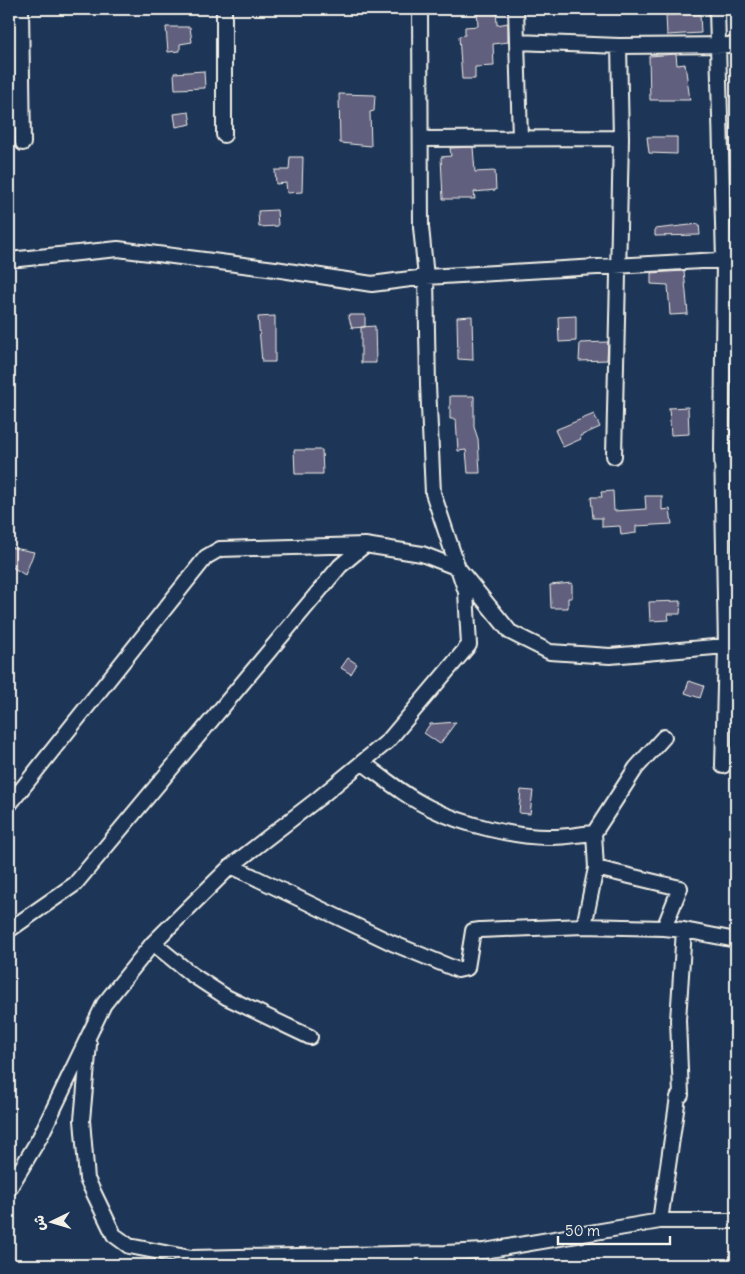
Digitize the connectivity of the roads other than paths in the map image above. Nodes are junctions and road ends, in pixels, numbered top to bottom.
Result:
1 (21, 9) edge
2 (224, 9) edge
3 (420, 9) edge
4 (516, 9) edge
5 (717, 9) edge
6 (14, 41) edge
7 (517, 42) junction
8 (718, 45) junction
9 (736, 45) edge
10 (619, 46) junction
11 (224, 135) dead end
12 (520, 137) junction
13 (621, 138) junction
14 (421, 139) junction
15 (22, 143) dead end
16 (730, 259) edge
17 (9, 260) edge
18 (618, 266) junction
19 (426, 277) junction
20 (614, 456) dead end
21 (366, 545) junction
22 (458, 568) junction
23 (731, 645) edge
24 (664, 737) dead end
25 (363, 763) junction
26 (723, 766) dead end
27 (9, 805) edge
28 (594, 833) junction
29 (231, 866) junction
30 (596, 868) junction
31 (584, 926) junction
32 (664, 928) junction
33 (9, 930) edge
34 (684, 930) junction
35 (736, 940) edge
36 (153, 942) junction
37 (104, 1004) junction
38 (310, 1037) dead end
39 (9, 1189) edge
40 (660, 1221) junction
41 (736, 1221) edge
42 (445, 1253) junction
43 (434, 1265) edge

1 - 6 street
2 - 11 street
3 - 14 street
4 - 7 street
5 - 8 street
6 - 15 street
7 - 10 street
7 - 12 street
8 - 9 street
8 - 10 street
8 - 16 street
10 - 13 street
12 - 13 street
12 - 14 street
13 - 18 street
14 - 19 street
16 - 18 street
16 - 23 street
17 - 19 street
18 - 19 street
18 - 20 street
19 - 22 street
21 - 22 street
21 - 27 street
21 - 33 street
22 - 23 street
22 - 25 street
23 - 26 street
24 - 28 street
25 - 28 street
25 - 29 street
28 - 30 street
29 - 31 street
29 - 36 street
30 - 31 street
30 - 32 street
31 - 32 street
32 - 34 street
34 - 35 street
34 - 40 street
36 - 37 street
36 - 38 street
37 - 39 street
37 - 42 street
40 - 41 street
40 - 42 street
42 - 43 street

